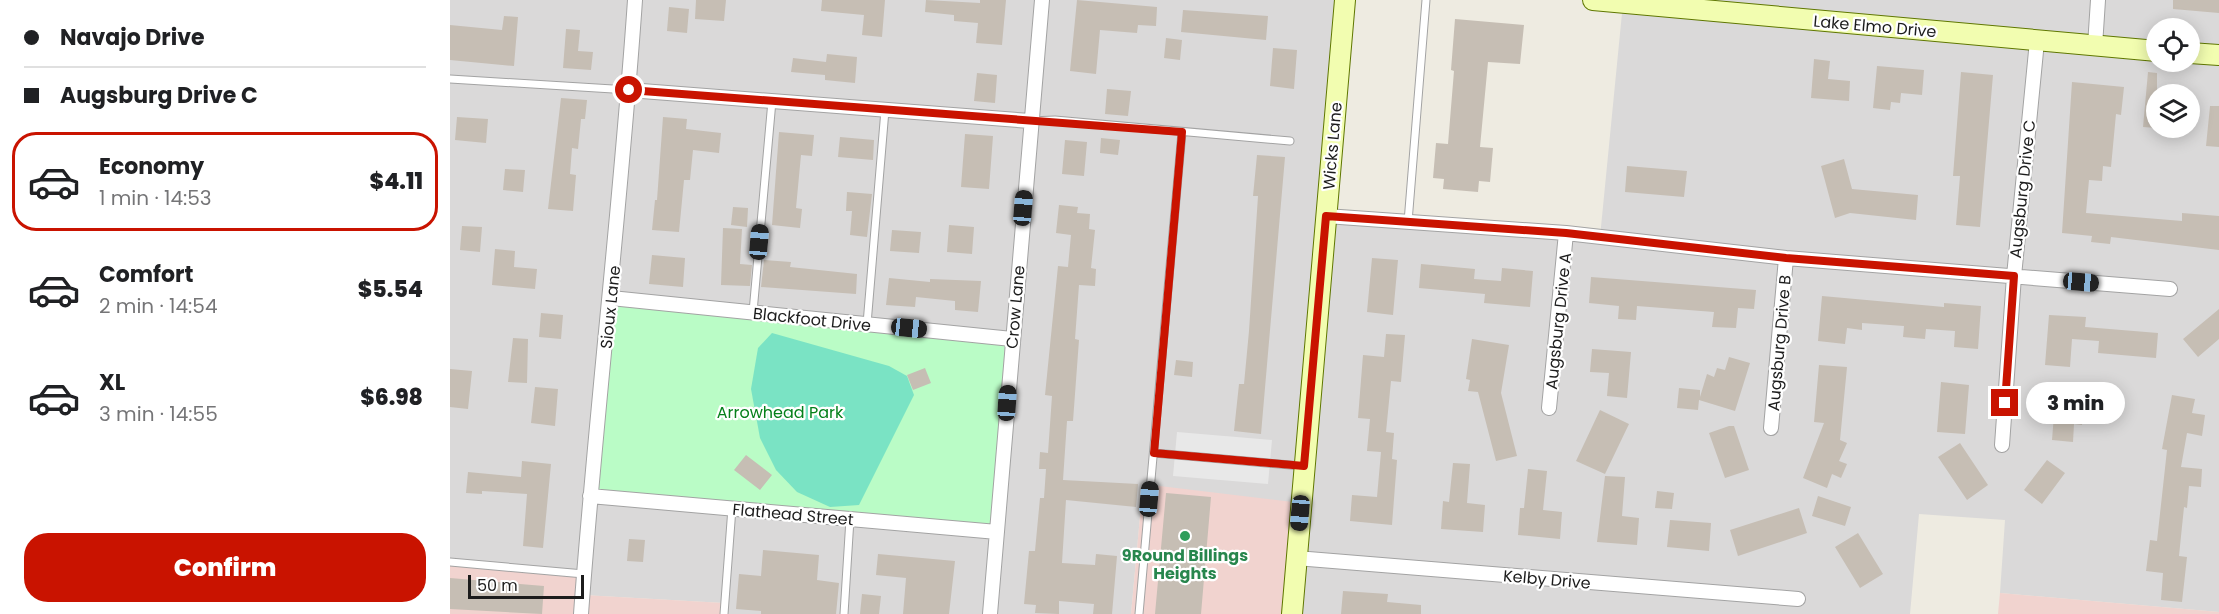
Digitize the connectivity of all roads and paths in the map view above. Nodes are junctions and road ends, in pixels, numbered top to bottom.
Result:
1 (634, 0) edge
2 (1042, 0) edge
3 (1346, 0) edge
4 (1426, 0) edge
5 (1593, 0) edge
6 (2098, 0) edge
7 (1723, 6) edge
8 (2037, 41) junction
9 (2095, 46) junction
10 (2146, 50) edge
11 (2200, 54) edge
12 (2219, 55) edge
13 (450, 79) edge
14 (629, 90) junction
15 (772, 101) junction
16 (885, 110) junction
17 (1030, 121) junction
18 (1182, 132) junction
19 (1290, 141) dead end
20 (1326, 216) junction
21 (1408, 222) junction
22 (1566, 233) junction
23 (1786, 258) junction
24 (2014, 276) junction
25 (2170, 289) dead end
26 (611, 298) junction
27 (753, 312) junction
28 (867, 324) junction
29 (1012, 339) junction
30 (1549, 408) dead end
31 (1771, 428) dead end
32 (2002, 445) dead end
33 (1154, 453) junction
34 (1304, 466) junction
35 (590, 496) junction
36 (732, 508) junction
37 (850, 519) junction
38 (997, 532) junction
39 (1296, 558) junction
40 (450, 562) edge
41 (584, 574) junction
42 (1798, 599) dead end
43 (581, 614) edge
44 (724, 614) edge
45 (844, 614) edge
46 (990, 614) edge
47 (1139, 614) edge
48 (1292, 614) edge

1 - 14 street, Sioux Lane
2 - 17 street, Crow Lane
3 - 20 main road, Wicks Lane
4 - 21 lane
5 - 7 main road, Lake Elmo Drive
6 - 9 street
7 - 8 main road, Lake Elmo Drive
8 - 9 main road, Lake Elmo Drive
8 - 24 street, Augsburg Drive C
9 - 10 main road, Lake Elmo Drive
11 - 12 main road
13 - 14 lane
14 - 15 street
14 - 26 street, Sioux Lane
15 - 16 street
15 - 27 lane
16 - 17 street
16 - 28 lane
17 - 18 lane
17 - 29 street, Crow Lane
18 - 19 lane
18 - 33 lane
20 - 21 street
20 - 34 main road, Wicks Lane
21 - 22 street
22 - 23 street
22 - 30 street, Augsburg Drive A
23 - 24 street
23 - 31 street, Augsburg Drive B
24 - 25 street
24 - 32 street, Augsburg Drive C
26 - 27 street, Blackfoot Drive
26 - 35 street, Sioux Lane
27 - 28 street, Blackfoot Drive
28 - 29 street, Blackfoot Drive
29 - 38 street, Crow Lane
33 - 34 lane
33 - 47 lane
34 - 39 main road, Wicks Lane
35 - 36 street, Flathead Street
35 - 41 street, Sioux Lane
36 - 37 street, Flathead Street
36 - 44 lane
37 - 38 street, Flathead Street
37 - 45 lane
38 - 46 street, Crow Lane
39 - 42 street, Kelby Drive
39 - 48 main road, Wicks Lane
40 - 41 lane
41 - 43 street, Sioux Lane

